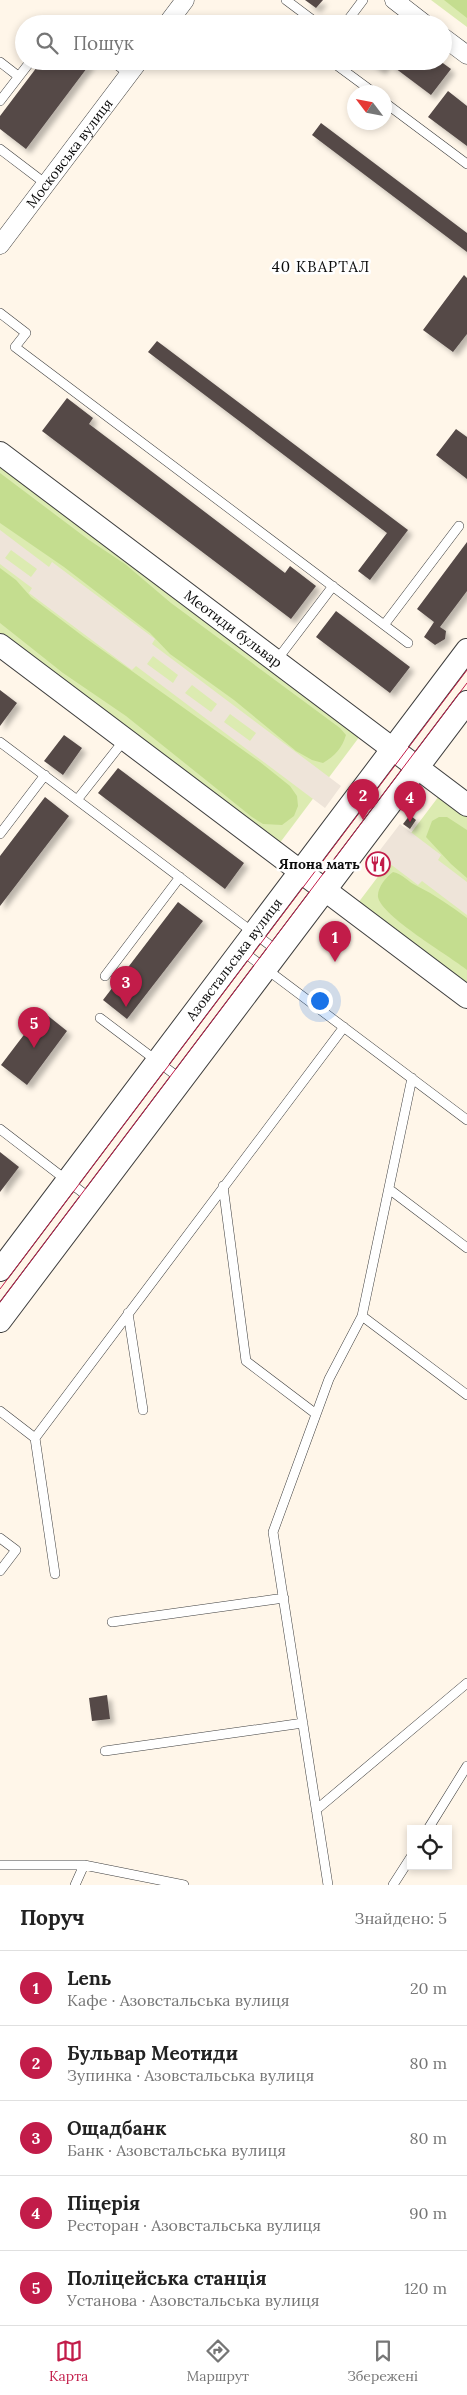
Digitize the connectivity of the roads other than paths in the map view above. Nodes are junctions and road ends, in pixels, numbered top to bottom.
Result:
1 (185, 0) edge
2 (286, 0) edge
3 (363, 0) edge
4 (394, 0) edge
5 (174, 15) edge
6 (306, 15) edge
7 (352, 15) edge
8 (413, 15) edge
9 (452, 44) edge
10 (467, 55) edge
11 (0, 62) edge
12 (23, 70) edge
13 (132, 70) edge
14 (343, 70) edge
15 (18, 76) junction
16 (363, 85) edge
17 (0, 101) edge
18 (392, 108) edge
19 (0, 149) edge
20 (467, 164) edge
21 (46, 184) junction
22 (1, 243) edge
23 (0, 313) edge
24 (0, 453) edge
25 (459, 526) dead end
26 (332, 586) junction
27 (384, 625) junction
28 (408, 643) dead end
29 (0, 645) edge
30 (467, 650) edge
31 (276, 661) junction
32 (467, 702) edge
33 (125, 739) junction
34 (0, 742) edge
35 (392, 749) junction
36 (418, 768) junction
37 (45, 775) junction
38 (77, 800) junction
39 (467, 805) edge
40 (0, 834) edge
41 (300, 871) junction
42 (180, 877) junction
43 (325, 890) junction
44 (248, 941) junction
45 (272, 960) junction
46 (105, 976) dead end
47 (467, 997) edge
48 (100, 1018) dead end
49 (344, 1027) junction
50 (157, 1061) junction
51 (412, 1078) junction
52 (182, 1080) junction
53 (467, 1120) edge
54 (0, 1129) edge
55 (67, 1180) junction
56 (223, 1186) junction
57 (388, 1189) junction
58 (92, 1199) junction
59 (467, 1248) edge
60 (0, 1270) edge
61 (128, 1313) junction
62 (362, 1316) junction
63 (0, 1321) edge
64 (467, 1395) edge
65 (143, 1410) dead end
66 (0, 1412) edge
67 (316, 1414) junction
68 (35, 1438) junction
69 (0, 1538) edge
70 (0, 1571) edge
71 (55, 1574) dead end
72 (284, 1598) junction
73 (112, 1622) dead end
74 (467, 1683) edge
75 (303, 1723) junction
76 (105, 1751) dead end
77 (467, 1766) edge
78 (316, 1810) junction
79 (430, 1825) edge
80 (407, 1863) edge
81 (0, 1864) edge
82 (84, 1865) junction
83 (75, 1885) edge
84 (184, 1885) edge
85 (328, 1885) edge
86 (393, 1885) edge

1 - 5 street
2 - 6 lane
3 - 7 lane
4 - 8 street
9 - 10 street
11 - 15 lane
12 - 15 lane
13 - 21 street, Московська вулиця
14 - 16 lane
15 - 17 lane
18 - 20 lane
19 - 21 lane
21 - 22 street, Московська вулиця
23 - 26 lane
24 - 31 street, Меотиди бульвар
25 - 27 lane
26 - 27 lane
26 - 31 lane
27 - 28 lane
29 - 33 street
30 - 35 street, Азовстальська вулиця
31 - 35 street, Меотиди бульвар
32 - 36 street
33 - 38 lane
33 - 41 street
34 - 37 lane
35 - 36 street, Меотиди бульвар
35 - 41 street, Азовстальська вулиця
36 - 39 street, Меотиди бульвар
36 - 43 street
37 - 38 lane
37 - 40 lane
38 - 42 lane
41 - 43 street
41 - 44 street, Азовстальська вулиця
42 - 44 lane
42 - 46 lane
43 - 45 street
43 - 47 street
44 - 45 lane
44 - 45 lane
44 - 50 street, Азовстальська вулиця
45 - 49 lane
45 - 52 street
48 - 50 lane
49 - 51 lane
49 - 56 lane
50 - 52 lane
50 - 55 street, Азовстальська вулиця
51 - 53 lane
51 - 57 lane
52 - 58 street
54 - 55 lane
55 - 58 lane
55 - 60 street, Азовстальська вулиця
56 - 61 lane
56 - 67 lane
57 - 59 lane
57 - 62 lane
58 - 63 street
61 - 65 lane
61 - 68 lane
62 - 64 lane
62 - 67 lane
66 - 68 lane
67 - 72 lane
68 - 71 lane
69 - 70 lane
72 - 73 lane
72 - 75 lane
74 - 78 lane
75 - 76 lane
75 - 78 lane
77 - 79 lane
78 - 85 lane
80 - 86 lane
81 - 82 lane
82 - 83 lane
82 - 84 lane

